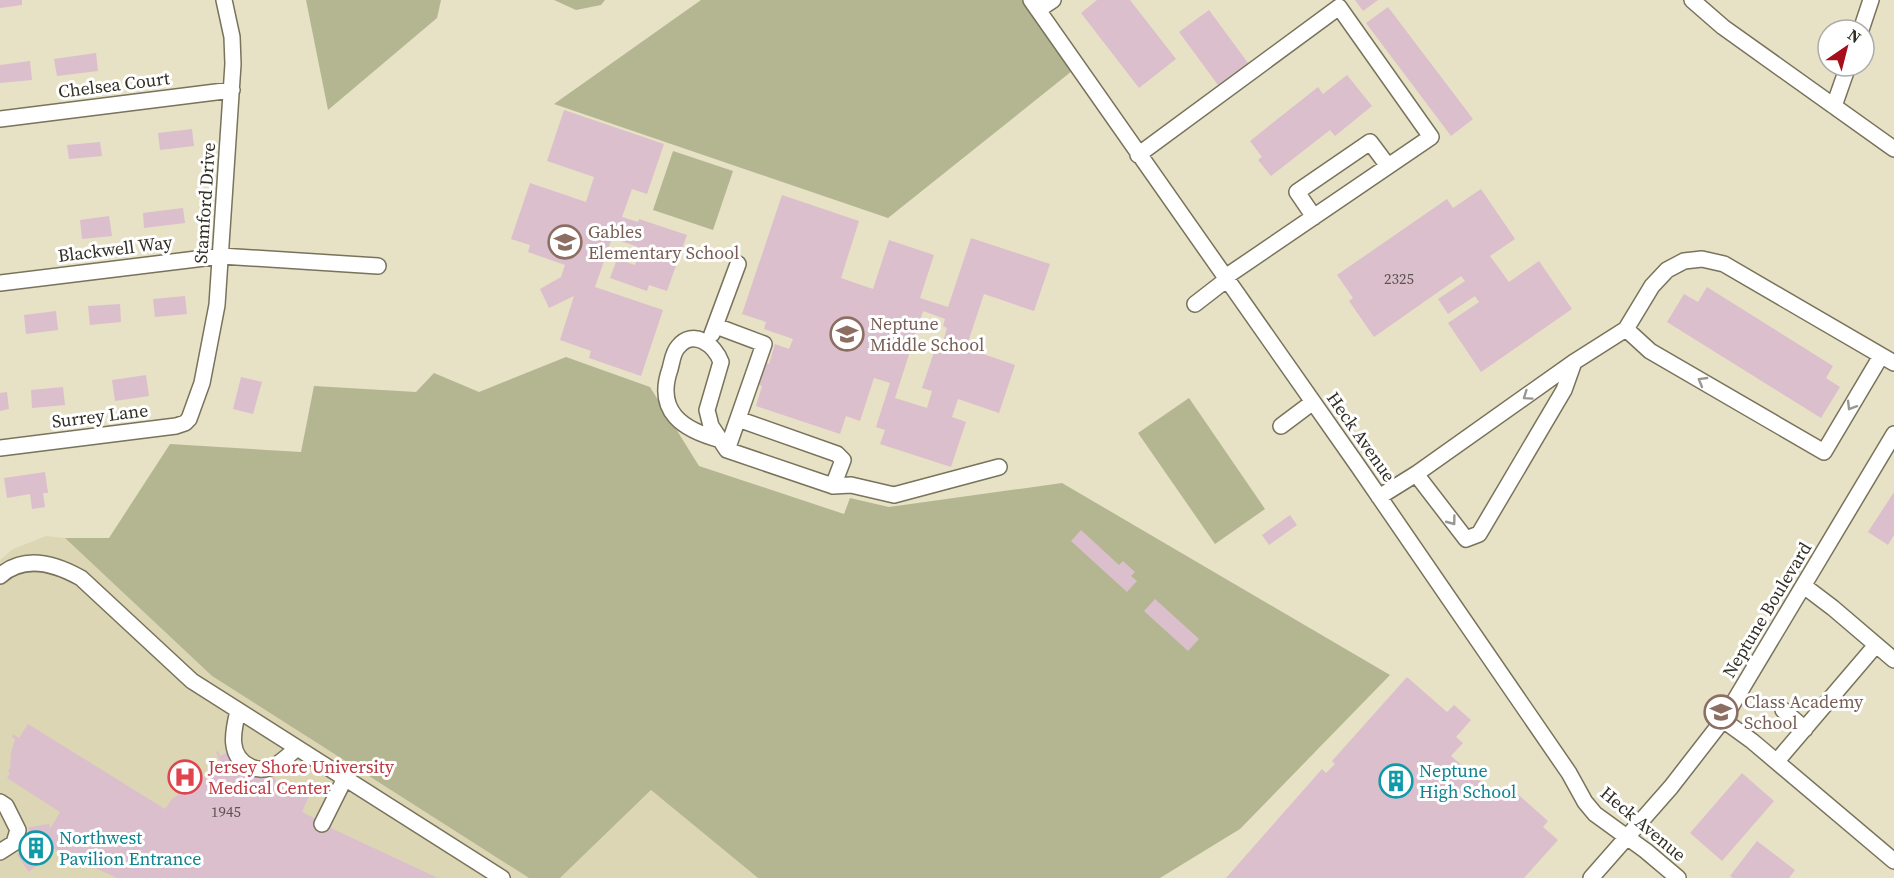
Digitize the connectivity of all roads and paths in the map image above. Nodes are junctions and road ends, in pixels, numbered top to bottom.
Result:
1 (224, 0) edge
2 (1053, 0) edge
3 (1692, 0) edge
4 (1871, 0) edge
5 (1034, 5) edge
6 (1865, 18) edge
7 (1844, 78) edge
8 (232, 90) junction
9 (1834, 106) junction
10 (0, 119) edge
11 (1894, 149) edge
12 (1138, 155) junction
13 (1388, 166) junction
14 (1314, 217) junction
15 (221, 255) junction
16 (738, 264) dead end
17 (378, 266) dead end
18 (1225, 279) junction
19 (0, 283) edge
20 (1195, 304) dead end
21 (716, 326) junction
22 (1626, 329) junction
23 (707, 342) junction
24 (1888, 360) edge
25 (1574, 362) junction
26 (1313, 402) junction
27 (193, 407) joint
28 (738, 419) junction
29 (1281, 426) dead end
30 (1894, 434) edge
31 (724, 445) junction
32 (0, 448) edge
33 (999, 467) dead end
34 (1416, 474) junction
35 (833, 486) junction
36 (1379, 497) junction
37 (0, 576) edge
38 (1804, 586) junction
39 (1876, 645) junction
40 (1894, 660) edge
41 (1783, 710) dead end
42 (238, 711) junction
43 (1723, 720) junction
44 (1804, 729) junction
45 (297, 748) junction
46 (1777, 761) junction
47 (345, 778) junction
48 (0, 802) edge
49 (322, 824) dead end
50 (1626, 838) junction
51 (0, 852) edge
52 (1894, 861) edge
53 (502, 878) edge
54 (1591, 878) edge
55 (1678, 878) edge

1 - 8 street, Stamford Drive
2 - 5 street
3 - 9 street
4 - 6 street
5 - 12 street, Heck Avenue
7 - 9 street
8 - 10 street, Chelsea Court
8 - 15 street, Stamford Drive
9 - 11 street
12 - 13 street
12 - 18 street, Heck Avenue
13 - 14 street
13 - 14 street
14 - 18 street
15 - 17 street, Blackwell Way
15 - 19 street, Blackwell Way
15 - 27 street, Stamford Drive
16 - 21 street
18 - 20 street
18 - 26 street, Heck Avenue
21 - 23 street
21 - 28 street
22 - 24 street
24 -> 22 street
22 - 25 street
23 - 31 street
23 - 31 street
25 -> 34 street
34 -> 25 street
26 - 29 street
26 - 36 street, Heck Avenue
27 - 32 street, Surrey Lane
28 - 31 street
28 - 35 street
30 - 38 street, Neptune Boulevard
31 - 35 street
33 - 35 street
34 - 36 street
36 - 50 street, Heck Avenue
37 - 42 street
38 - 39 street
38 - 43 street, Neptune Boulevard
39 - 40 street
39 - 44 street
41 - 44 street
42 - 45 street
42 - 45 street
43 - 46 street
43 - 50 street, Neptune Boulevard
44 - 46 street
45 - 47 street
46 - 52 street
47 - 49 street
47 - 53 street
48 - 51 street
50 - 54 street, Neptune Boulevard
50 - 55 street, Heck Avenue

